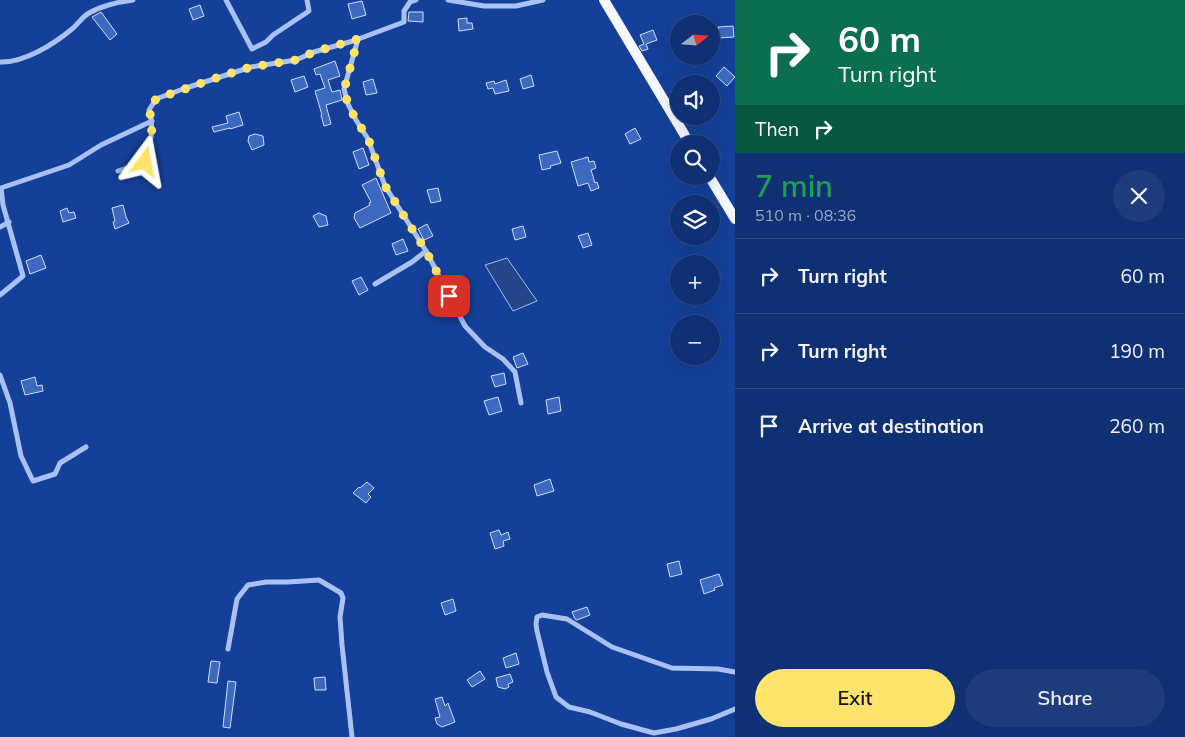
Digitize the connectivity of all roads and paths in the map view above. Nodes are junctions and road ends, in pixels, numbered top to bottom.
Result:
1 (133, 0) edge
2 (226, 0) edge
3 (307, 0) edge
4 (416, 0) edge
5 (448, 0) edge
6 (543, 0) edge
7 (604, 0) edge
8 (358, 39) junction
9 (0, 62) edge
10 (152, 121) junction
11 (685, 135) edge
12 (118, 171) dead end
13 (714, 185) edge
14 (735, 219) edge
15 (9, 222) junction
16 (0, 227) edge
17 (426, 251) junction
18 (375, 284) dead end
19 (0, 295) edge
20 (0, 374) edge
21 (521, 403) dead end
22 (86, 448) dead end
23 (228, 649) dead end
24 (735, 672) edge
25 (735, 709) edge
26 (352, 737) edge

1 - 9 street
2 - 3 street
4 - 8 street
5 - 6 street
7 - 11 main road
8 - 10 street
8 - 17 street
10 - 12 street
10 - 15 street
13 - 14 main road
15 - 16 street
15 - 19 street
17 - 18 street
17 - 21 street
20 - 22 street
23 - 26 street
24 - 25 street

